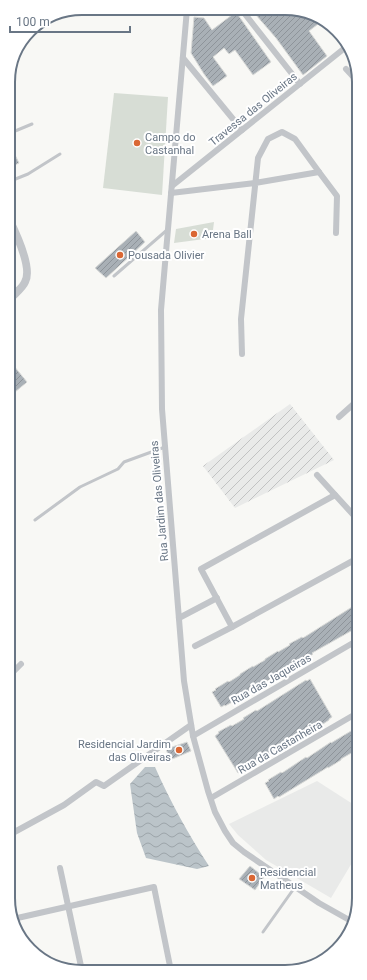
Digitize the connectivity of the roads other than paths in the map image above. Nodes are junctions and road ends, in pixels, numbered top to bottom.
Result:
1 (187, 15) edge
2 (246, 15) edge
3 (343, 49) edge
4 (183, 58) junction
5 (346, 69) dead end
6 (351, 75) edge
7 (300, 84) junction
8 (32, 124) dead end
9 (242, 130) junction
10 (15, 131) edge
11 (60, 154) dead end
12 (319, 172) junction
13 (15, 179) edge
14 (255, 183) junction
15 (172, 186) junction
16 (171, 193) junction
17 (167, 230) junction
18 (336, 233) dead end
19 (15, 234) edge
20 (114, 276) dead end
21 (18, 290) junction
22 (15, 291) edge
23 (15, 293) edge
24 (242, 354) dead end
25 (352, 405) edge
26 (339, 417) dead end
27 (165, 447) junction
28 (317, 475) dead end
29 (335, 495) junction
30 (352, 513) edge
31 (35, 520) dead end
32 (352, 561) edge
33 (217, 598) junction
34 (179, 618) junction
35 (232, 626) junction
36 (352, 643) edge
37 (195, 646) dead end
38 (21, 664) dead end
39 (15, 670) edge
40 (352, 716) edge
41 (191, 725) junction
42 (193, 736) junction
43 (211, 798) junction
44 (15, 832) edge
45 (60, 868) dead end
46 (295, 887) junction
47 (69, 907) junction
48 (19, 918) edge
49 (348, 919) edge
50 (263, 932) dead end
51 (81, 965) edge
52 (170, 965) edge

1 - 4 street, Rua Jardim das Oliveiras
2 - 7 street
3 - 7 street, Travessa das Oliveiras
4 - 9 street
4 - 15 street, Rua Jardim das Oliveiras
5 - 6 street
7 - 9 street, Travessa das Oliveiras
8 - 10 lane
9 - 15 street, Travessa das Oliveiras
11 - 13 lane
12 - 14 street
12 - 14 street
12 - 18 street
14 - 16 street
14 - 24 street
15 - 16 street, Rua Jardim das Oliveiras
16 - 17 street, Rua Jardim das Oliveiras
17 - 20 lane
17 - 27 street, Rua Jardim das Oliveiras
19 - 21 street
21 - 22 street
21 - 23 street
25 - 26 street
27 - 31 lane
27 - 34 street, Rua Jardim das Oliveiras
28 - 29 street
29 - 30 street
29 - 33 street
32 - 35 street
33 - 34 street
33 - 35 street
34 - 41 street, Rua Jardim das Oliveiras
35 - 37 street
36 - 42 street, Rua das Jaqueiras
38 - 39 street
40 - 43 street, Rua da Castanheira
41 - 42 street, Rua Jardim das Oliveiras
41 - 44 street
42 - 43 street, Rua Jardim das Oliveiras
43 - 46 street, Rua Jardim das Oliveiras
45 - 47 street
46 - 49 street, Rua Jardim das Oliveiras
46 - 50 lane
47 - 48 street
47 - 51 street
47 - 52 street

